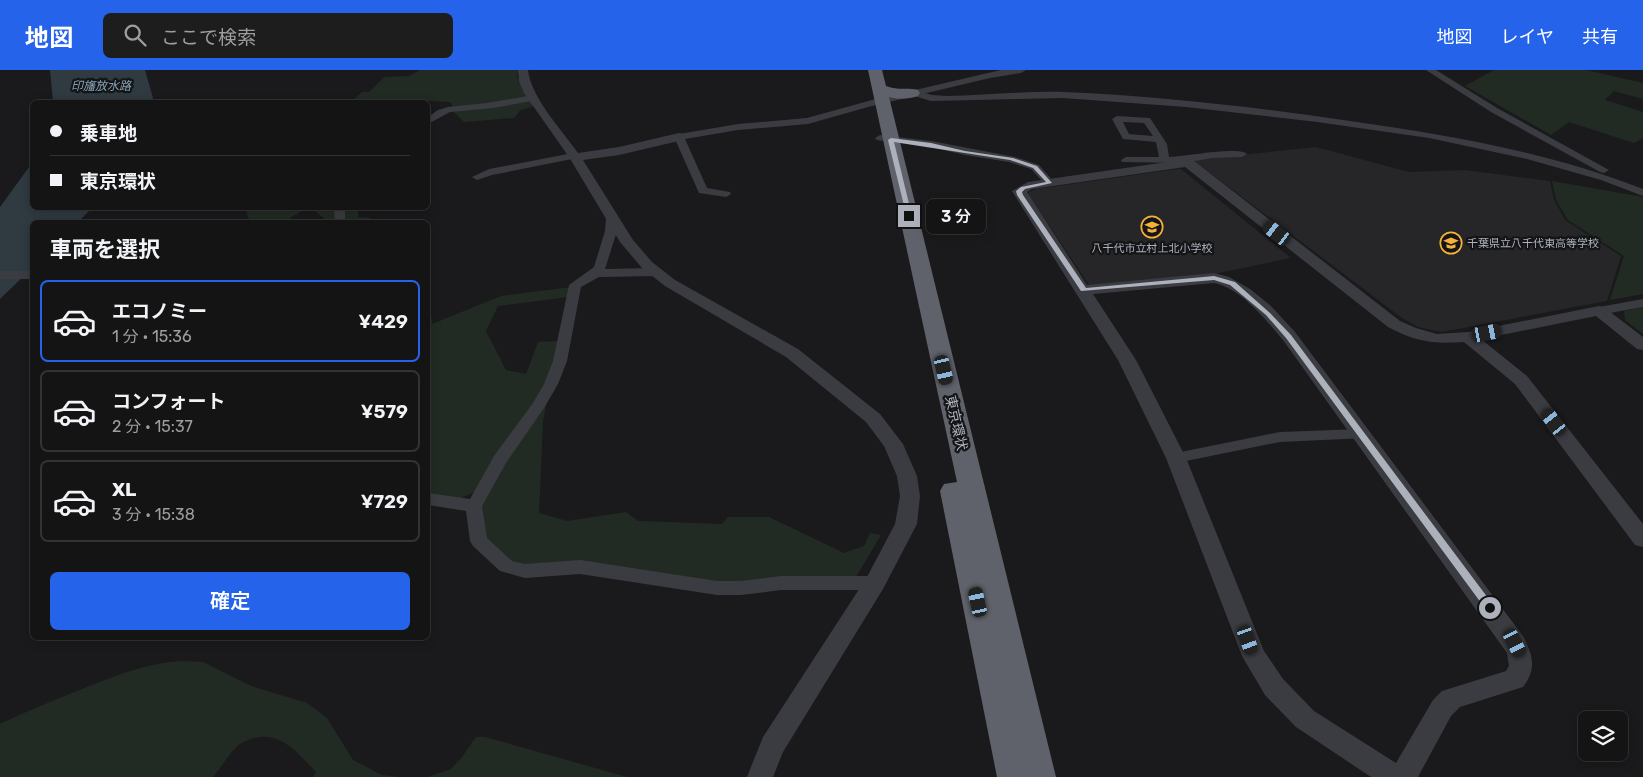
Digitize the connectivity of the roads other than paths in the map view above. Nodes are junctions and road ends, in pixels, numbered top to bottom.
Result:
1 (523, 70) edge
2 (866, 70) edge
3 (875, 70) edge
4 (1015, 70) edge
5 (1430, 70) edge
6 (914, 93) junction
7 (534, 98) junction
8 (878, 98) junction
9 (430, 119) edge
10 (679, 137) junction
11 (1158, 138) dead end
12 (886, 139) junction
13 (1242, 154) dead end
14 (574, 156) junction
15 (1126, 160) dead end
16 (1163, 160) junction
17 (1186, 162) junction
18 (477, 177) dead end
19 (1050, 183) junction
20 (1643, 192) edge
21 (726, 194) dead end
22 (612, 218) junction
23 (596, 272) junction
24 (656, 272) junction
25 (30, 274) edge
26 (0, 275) edge
27 (1084, 290) junction
28 (1643, 303) edge
29 (1600, 311) junction
30 (1468, 337) junction
31 (1643, 345) edge
32 (1361, 434) junction
33 (1176, 458) junction
34 (430, 499) edge
35 (474, 506) junction
36 (1643, 539) edge
37 (875, 583) junction
38 (760, 777) edge
39 (1014, 777) edge
40 (1038, 777) edge
41 (1394, 777) edge
42 (1404, 777) edge

1 - 7 street
2 - 8 highway, 東京環状
3 - 8 highway, 東京環状
4 - 6 street
5 - 20 street
6 - 8 highway
6 - 20 street
7 - 9 street
7 - 14 street
8 - 10 street
8 - 12 highway, 東京環状
10 - 14 street
10 - 21 street
11 - 16 street
12 - 19 street
12 - 39 highway, 東京環状
12 - 40 highway, 東京環状
13 - 17 street
14 - 18 street
14 - 22 street
15 - 16 street
16 - 17 street
17 - 19 street
17 - 30 street
19 - 27 street
22 - 23 street
22 - 24 street
23 - 24 street
23 - 35 street
24 - 37 street
25 - 26 street
27 - 32 street
27 - 33 street
28 - 29 street
29 - 30 street
29 - 31 street
30 - 36 street
32 - 33 street
32 - 42 street
33 - 41 street
34 - 35 street
35 - 37 street
37 - 38 street

